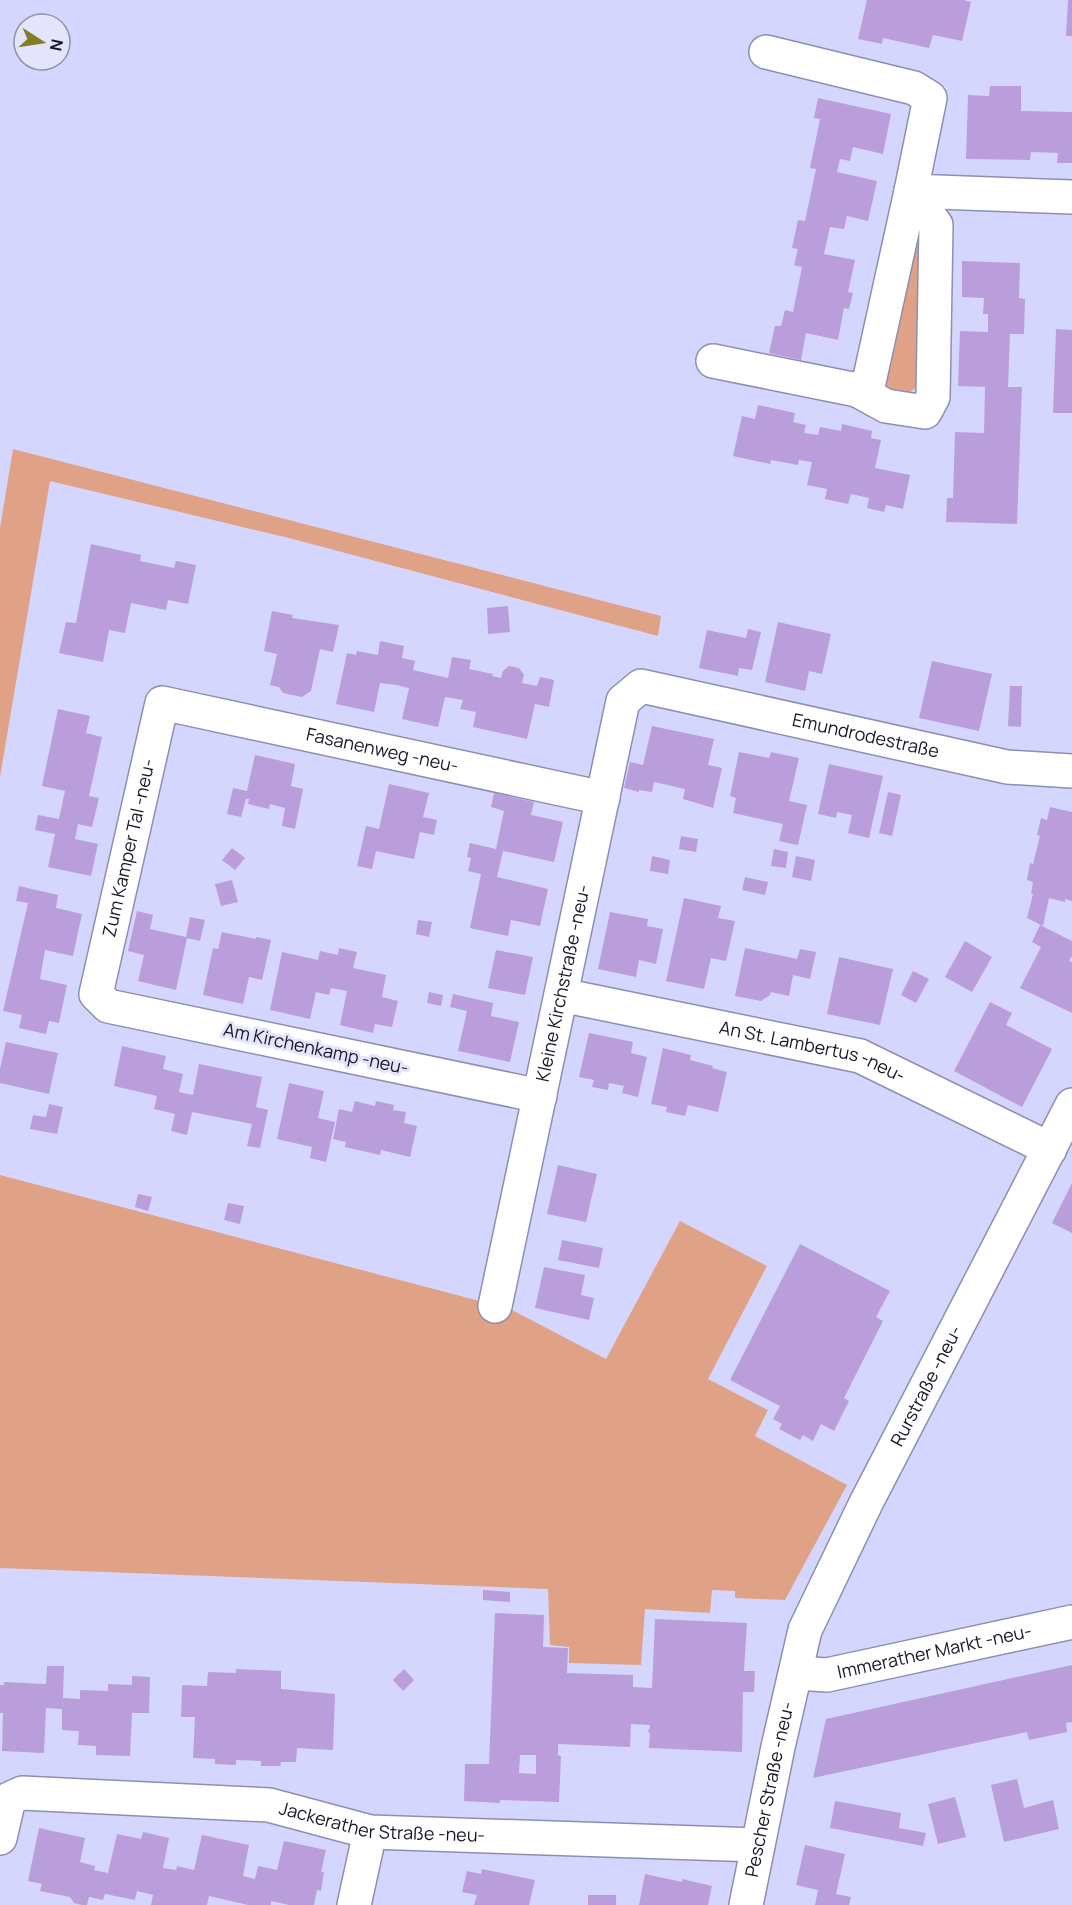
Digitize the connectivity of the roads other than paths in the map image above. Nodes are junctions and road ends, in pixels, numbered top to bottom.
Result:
1 (766, 52) dead end
2 (911, 191) junction
3 (1072, 197) edge
4 (713, 361) dead end
5 (856, 390) junction
6 (659, 689) joint
7 (162, 703) joint
8 (1072, 771) edge
9 (603, 798) junction
10 (96, 994) joint
11 (561, 995) junction
12 (540, 1096) junction
13 (1072, 1105) edge
14 (1050, 1149) junction
15 (495, 1306) dead end
16 (1072, 1622) edge
17 (795, 1673) junction
18 (370, 1832) junction
19 (0, 1838) edge
20 (758, 1845) junction
21 (354, 1905) edge
22 (746, 1905) edge

1 - 2 street
2 - 3 street
2 - 5 street
2 - 5 street
4 - 5 street
6 - 8 street, Emundrodestraße
6 - 9 street, Kleine Kirchstraße -neu-
7 - 9 street, Fasanenweg -neu-
7 - 10 street, Zum Kamper Tal -neu-
9 - 11 street, Kleine Kirchstraße -neu-
10 - 12 street, Am Kirchenkamp -neu-
11 - 12 street, Kleine Kirchstraße -neu-
11 - 14 street, An St. Lambertus -neu-
12 - 15 street, Kleine Kirchstraße -neu-
13 - 14 street, Rurstraße -neu-
14 - 17 street, Rurstraße -neu-
16 - 17 street, Immerather Markt -neu-
17 - 20 street, Pescher Straße -neu-
18 - 19 street, Jackerather Straße -neu-
18 - 20 street, Jackerather Straße -neu-
18 - 21 street
20 - 22 street, Pescher Straße -neu-

